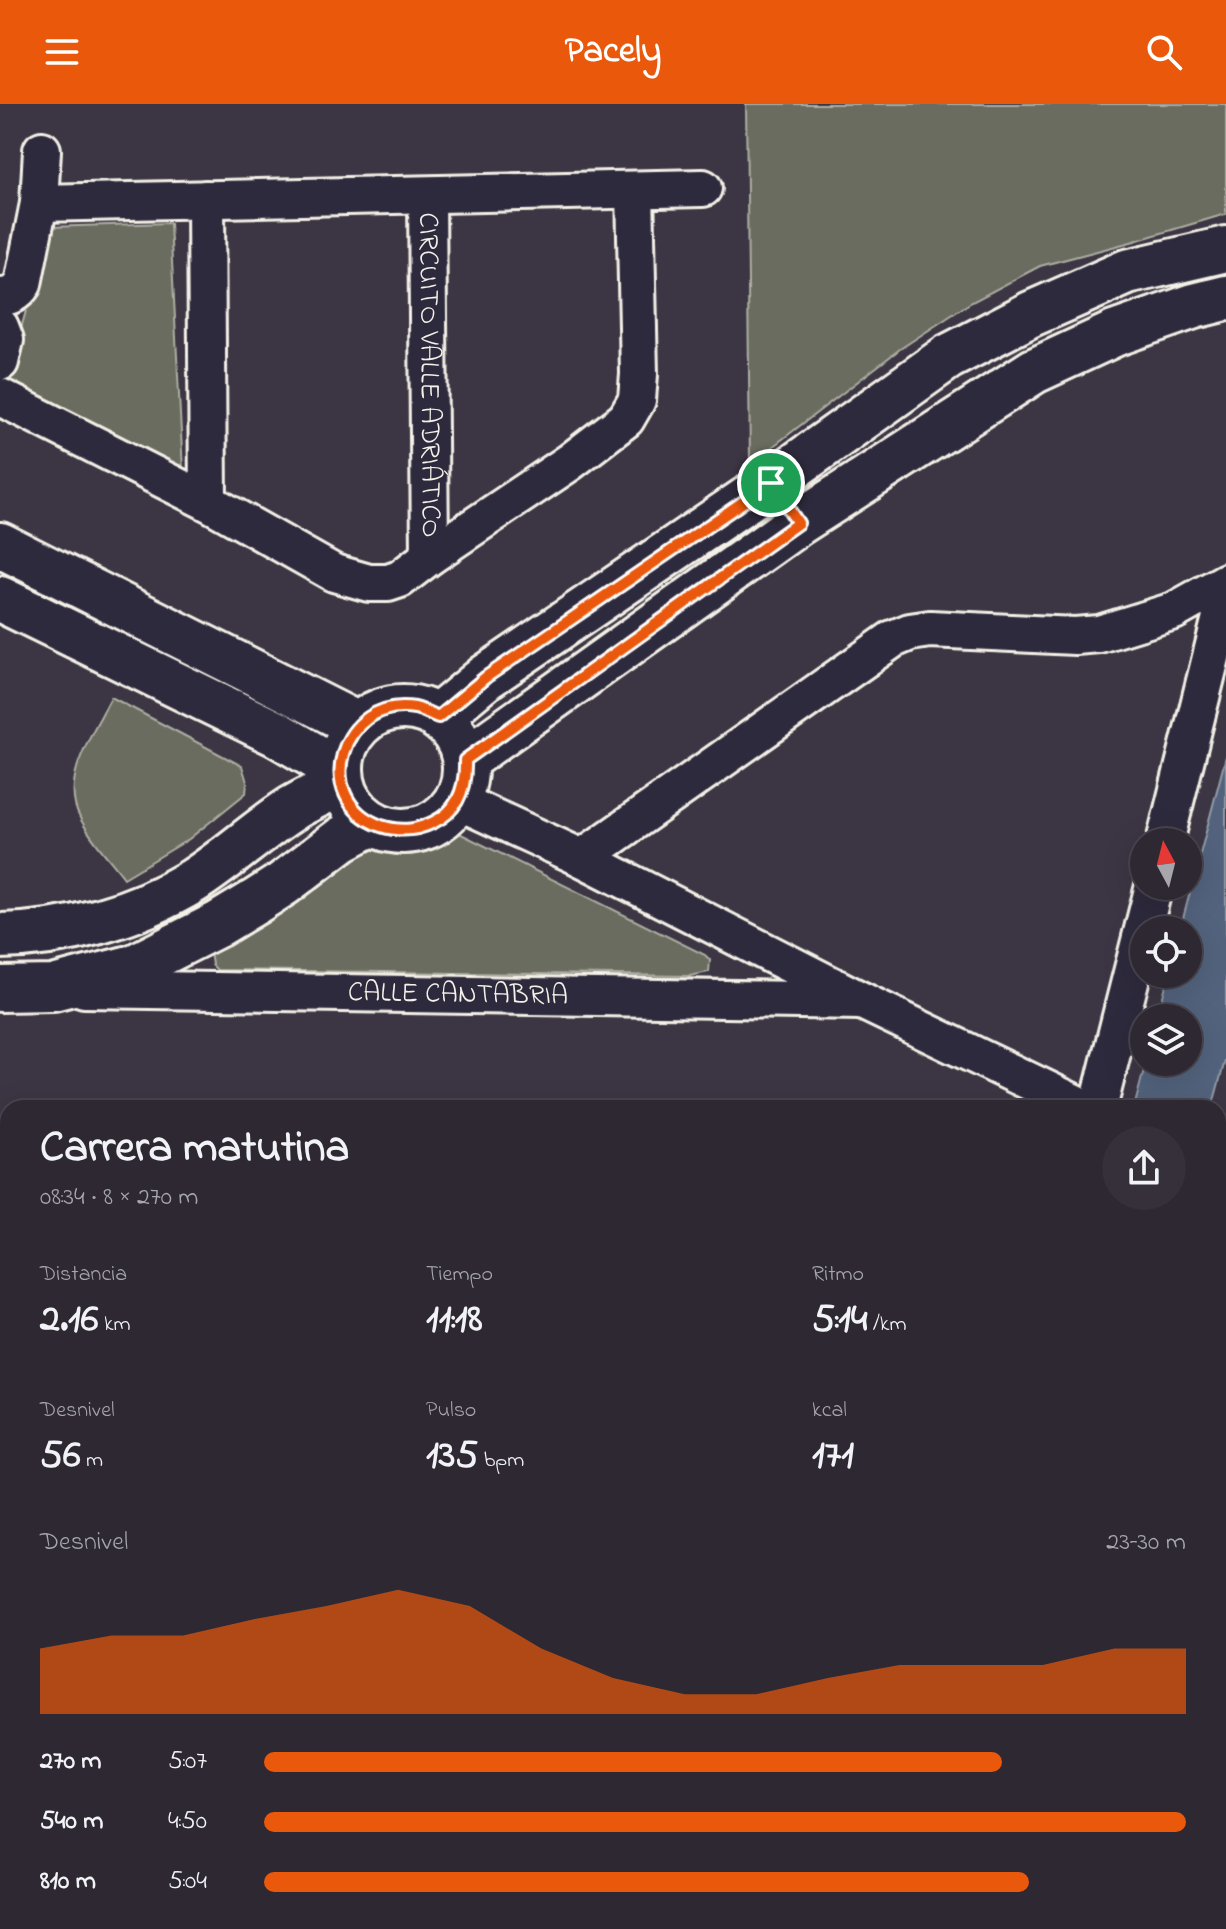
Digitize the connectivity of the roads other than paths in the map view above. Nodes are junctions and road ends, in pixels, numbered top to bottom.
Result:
1 (42, 150) dead end
2 (703, 188) dead end
3 (635, 190) junction
4 (427, 195) junction
5 (206, 199) junction
6 (39, 203) junction
7 (1226, 249) edge
8 (0, 297) edge
9 (1226, 298) edge
10 (0, 327) edge
11 (0, 362) edge
12 (0, 397) edge
13 (771, 483) junction
14 (208, 502) junction
15 (798, 523) junction
16 (0, 545) edge
17 (430, 556) junction
18 (1226, 582) edge
19 (1226, 597) edge
20 (0, 599) edge
21 (438, 717) junction
22 (358, 725) junction
23 (341, 777) junction
24 (461, 781) junction
25 (372, 823) junction
26 (1168, 828) edge
27 (582, 858) junction
28 (1150, 900) edge
29 (0, 936) edge
30 (53, 988) junction
31 (0, 989) edge
32 (862, 1001) junction
33 (1068, 1100) edge
34 (1100, 1100) edge

1 - 6 street
2 - 3 street, CIRCUITO VALLE ADRIÁTICO
3 - 4 street, CIRCUITO VALLE ADRIÁTICO
3 - 17 street, CIRCUITO VALLE ADRIÁTICO
4 - 5 street, CIRCUITO VALLE ADRIÁTICO
4 - 17 street, CIRCUITO VALLE ADRIÁTICO
5 - 6 street, CIRCUITO VALLE ADRIÁTICO
5 - 14 street
6 - 8 street
7 - 13 street
9 - 15 street
10 - 11 street
12 - 14 street, CIRCUITO VALLE ADRIÁTICO
13 - 15 street
13 - 21 street
14 - 17 street, CIRCUITO VALLE ADRIÁTICO
15 - 24 street
16 - 22 street
18 - 27 street
19 - 26 street
20 - 23 street
21 - 22 street
21 - 24 street
22 - 23 street
23 - 25 street
23 - 29 street
24 - 25 street
24 - 27 street
25 - 30 street
27 - 32 street
28 - 34 street
30 - 31 street
30 - 32 street, CALLE CANTABRIA
32 - 33 street

